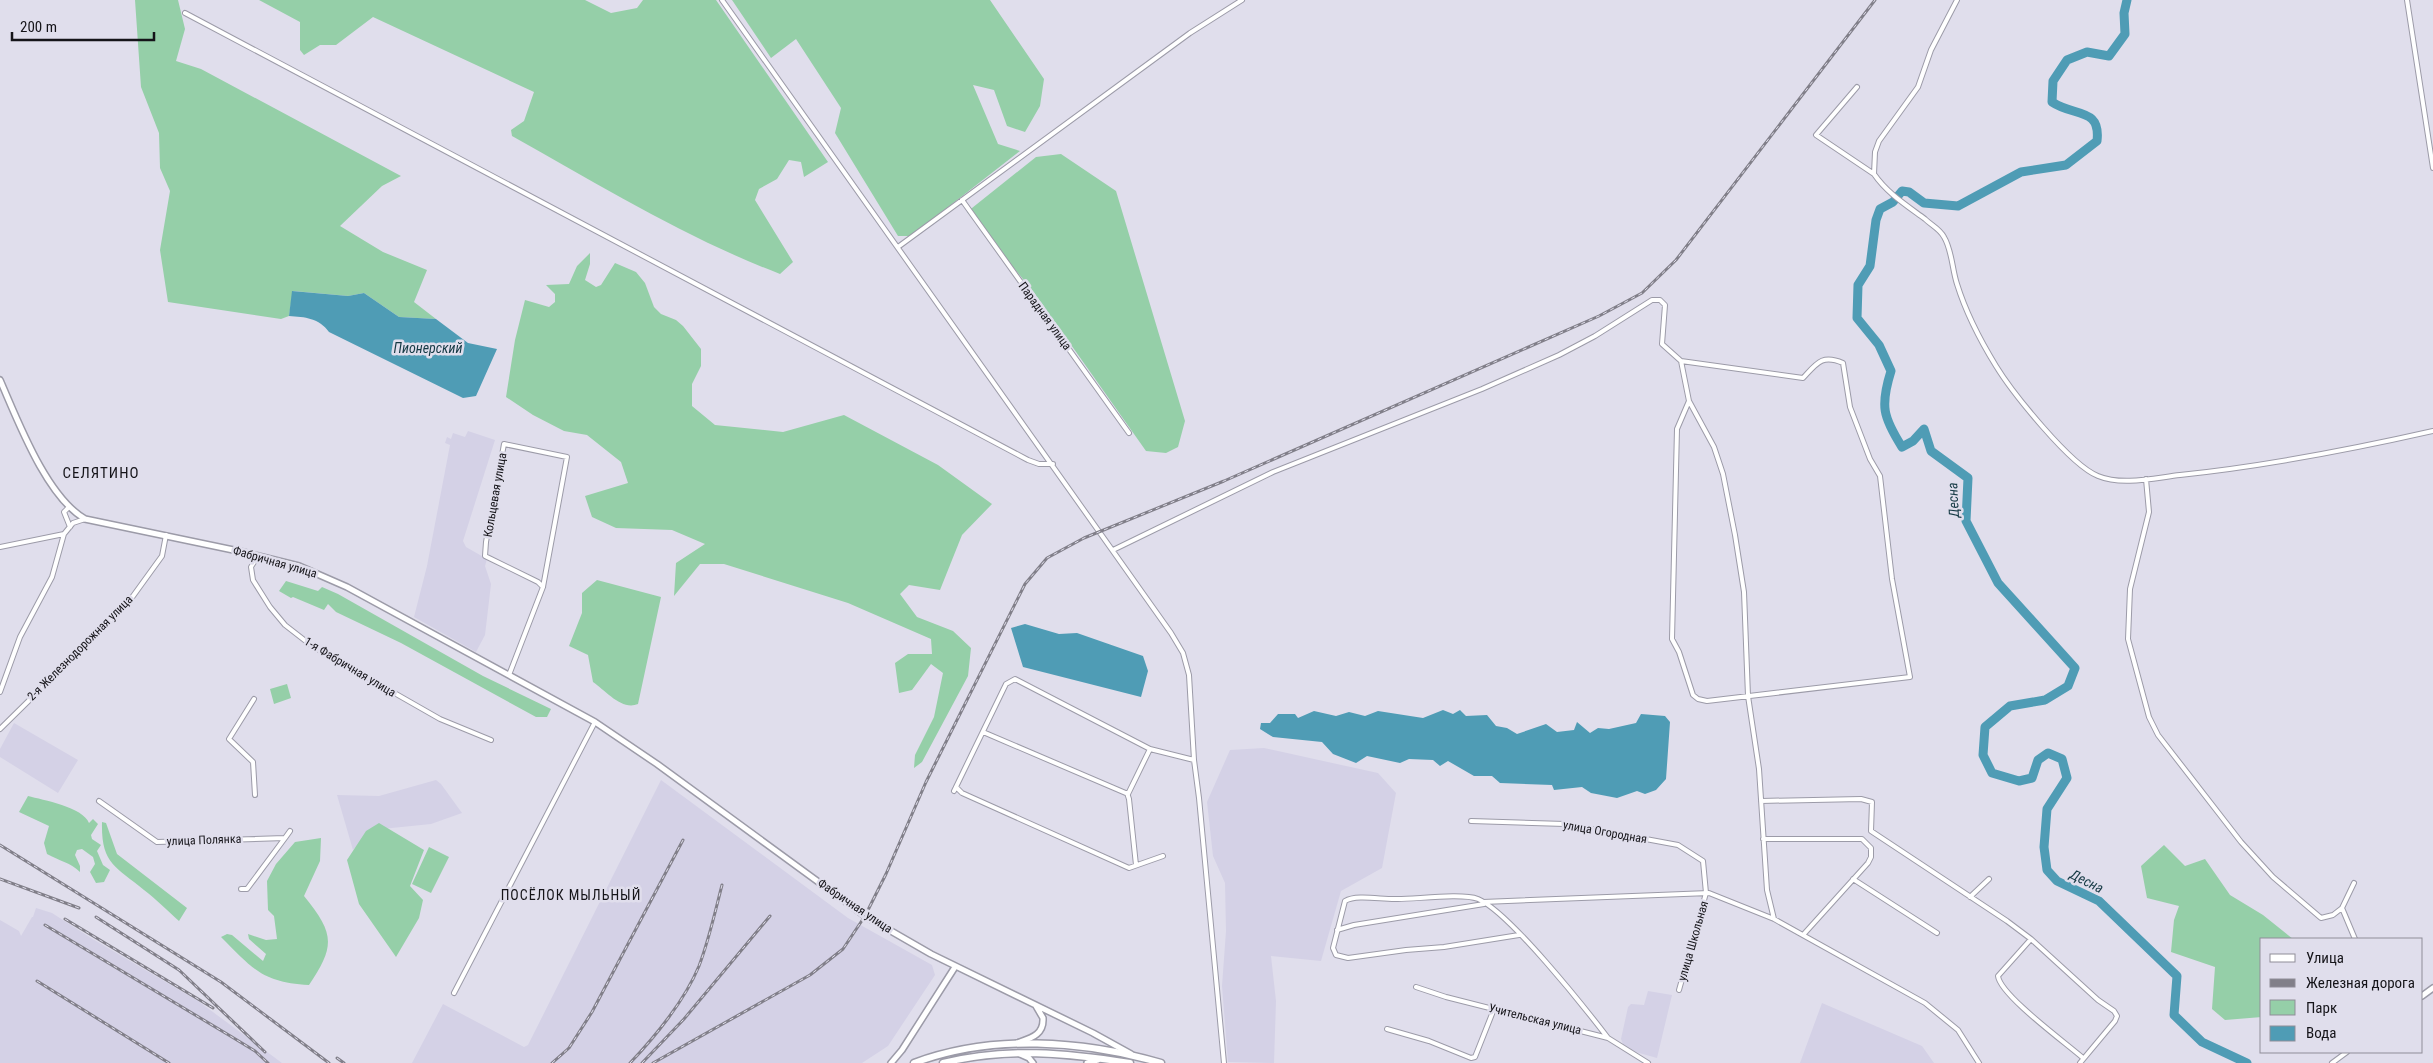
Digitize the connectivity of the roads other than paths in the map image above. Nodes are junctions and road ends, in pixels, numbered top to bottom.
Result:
1 (722, 0) edge
2 (1242, 0) edge
3 (1957, 0) edge
4 (2407, 0) edge
5 (185, 13) dead end
6 (1857, 87) dead end
7 (2433, 168) edge
8 (1874, 174) junction
9 (962, 200) junction
10 (898, 247) junction
11 (1681, 361) junction
12 (0, 380) edge
13 (1689, 401) junction
14 (2433, 430) edge
15 (1129, 432) dead end
16 (1053, 464) junction
17 (2146, 479) junction
18 (69, 507) junction
19 (85, 519) junction
20 (70, 526) junction
21 (64, 534) junction
22 (166, 535) junction
23 (0, 547) edge
24 (1113, 550) junction
25 (258, 556) junction
26 (543, 587) junction
27 (509, 675) junction
28 (0, 692) edge
29 (1748, 696) junction
30 (254, 699) dead end
31 (595, 722) junction
32 (0, 729) edge
33 (982, 732) junction
34 (491, 740) dead end
35 (1150, 749) junction
36 (1194, 760) junction
37 (1127, 793) junction
38 (255, 795) dead end
39 (99, 801) dead end
40 (1761, 801) junction
41 (1471, 821) dead end
42 (290, 831) dead end
43 (285, 838) junction
44 (1763, 839) junction
45 (1163, 856) dead end
46 (1136, 865) junction
47 (1853, 879) junction
48 (1989, 879) dead end
49 (2354, 883) dead end
50 (240, 889) dead end
51 (1706, 893) junction
52 (1970, 897) junction
53 (1484, 903) junction
54 (2342, 908) junction
55 (1774, 919) junction
56 (1337, 930) junction
57 (1937, 933) dead end
58 (1519, 935) junction
59 (1803, 935) junction
60 (2355, 938) edge
61 (2031, 939) junction
62 (955, 967) junction
63 (1416, 987) dead end
64 (1679, 990) dead end
65 (454, 993) dead end
66 (1031, 1003) junction
67 (1494, 1010) junction
68 (1387, 1029) dead end
69 (1608, 1038) junction
70 (1014, 1044) junction
71 (1010, 1052) junction
72 (2346, 1053) edge
73 (1135, 1056) junction
74 (2083, 1058) junction
75 (1106, 1059) junction
76 (891, 1063) edge
77 (914, 1063) edge
78 (943, 1063) edge
79 (1033, 1063) edge
80 (1087, 1063) edge
81 (1130, 1063) edge
82 (1161, 1063) edge
83 (1224, 1063) edge
84 (1648, 1063) edge
85 (1979, 1063) edge
86 (2080, 1063) edge
87 (2332, 1063) edge

1 - 10 street
2 - 9 street
3 - 8 street
4 - 7 street
5 - 16 street
6 - 8 street
8 - 17 street
9 - 10 street
9 - 15 street, Парадная улица
10 - 16 street
11 - 13 street
11 - 24 street
11 - 29 street
12 - 18 street, Фабричная улица
13 - 29 street
13 - 29 street
14 - 17 street
16 - 24 street
17 - 54 street
18 - 19 street, Фабричная улица
18 - 20 street
19 - 20 street
19 - 22 street, Фабричная улица
20 - 21 street
21 - 23 street
21 - 28 street
22 - 25 street, Фабричная улица
22 - 32 street, 2-я Железнодорожная улица
24 - 36 street
25 - 27 street, Фабричная улица
25 - 34 street, 1-я Фабричная улица
26 - 26 street, Кольцевая улица
26 - 27 street, Кольцевая улица
27 - 31 street, Фабричная улица
29 - 40 street
30 - 38 street
31 - 62 street, Фабричная улица
31 - 65 street
33 - 35 street
33 - 37 street
33 - 46 street
35 - 36 street
35 - 37 street
36 - 83 street
37 - 46 street
39 - 43 street, улица Полянка
40 - 44 street
40 - 52 street
41 - 51 street, улица Огородная
42 - 43 street
43 - 50 street
44 - 47 street
44 - 55 street
45 - 46 street
47 - 57 street
47 - 59 street
48 - 52 street
49 - 54 street
51 - 53 street
51 - 55 street
51 - 64 street, улица Школьная
52 - 61 street
53 - 56 street
53 - 56 street
53 - 58 street
54 - 60 street
55 - 59 street
56 - 58 street
58 - 69 street
59 - 85 street
61 - 74 street
61 - 74 street
62 - 66 street, Фабричная улица
62 - 76 street
63 - 67 street, Учительская улица
66 - 70 street
66 - 73 street, Фабричная улица
67 - 68 street
67 - 69 street, Учительская улица
69 - 84 street, Учительская улица
70 - 73 highway
70 - 77 highway
71 - 75 highway
71 - 78 highway
71 - 79 street
72 - 87 street
73 - 82 highway
74 - 86 street
75 - 80 street
75 - 81 highway

